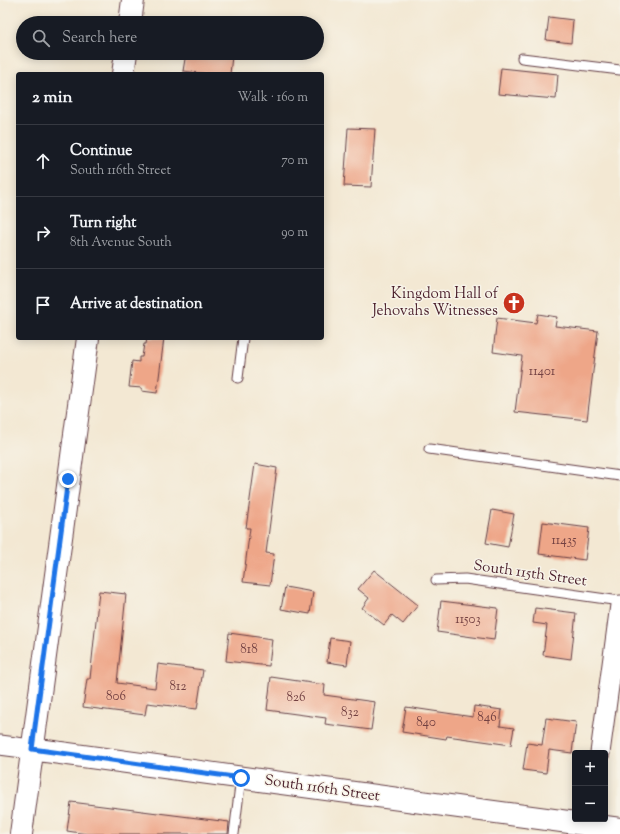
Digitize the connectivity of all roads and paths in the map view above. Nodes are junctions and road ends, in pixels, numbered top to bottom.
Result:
1 (133, 0) edge
2 (131, 16) edge
3 (522, 58) dead end
4 (125, 60) edge
5 (620, 70) edge
6 (123, 72) edge
7 (88, 340) edge
8 (243, 340) edge
9 (238, 378) dead end
10 (429, 449) dead end
11 (620, 476) edge
12 (436, 580) dead end
13 (620, 600) edge
14 (620, 605) edge
15 (0, 745) edge
16 (32, 749) junction
17 (600, 750) edge
18 (241, 778) junction
19 (590, 826) edge
20 (620, 829) edge
21 (21, 834) edge
22 (234, 834) edge

1 - 2 street
3 - 5 lane
4 - 6 street
7 - 16 street
8 - 9 lane
10 - 11 lane
12 - 13 lane, South 115th Street
14 - 17 street
15 - 16 street, South 116th Street
16 - 18 street, South 116th Street
16 - 21 street
18 - 19 street, South 116th Street
18 - 22 lane
19 - 20 street, South 116th Street

